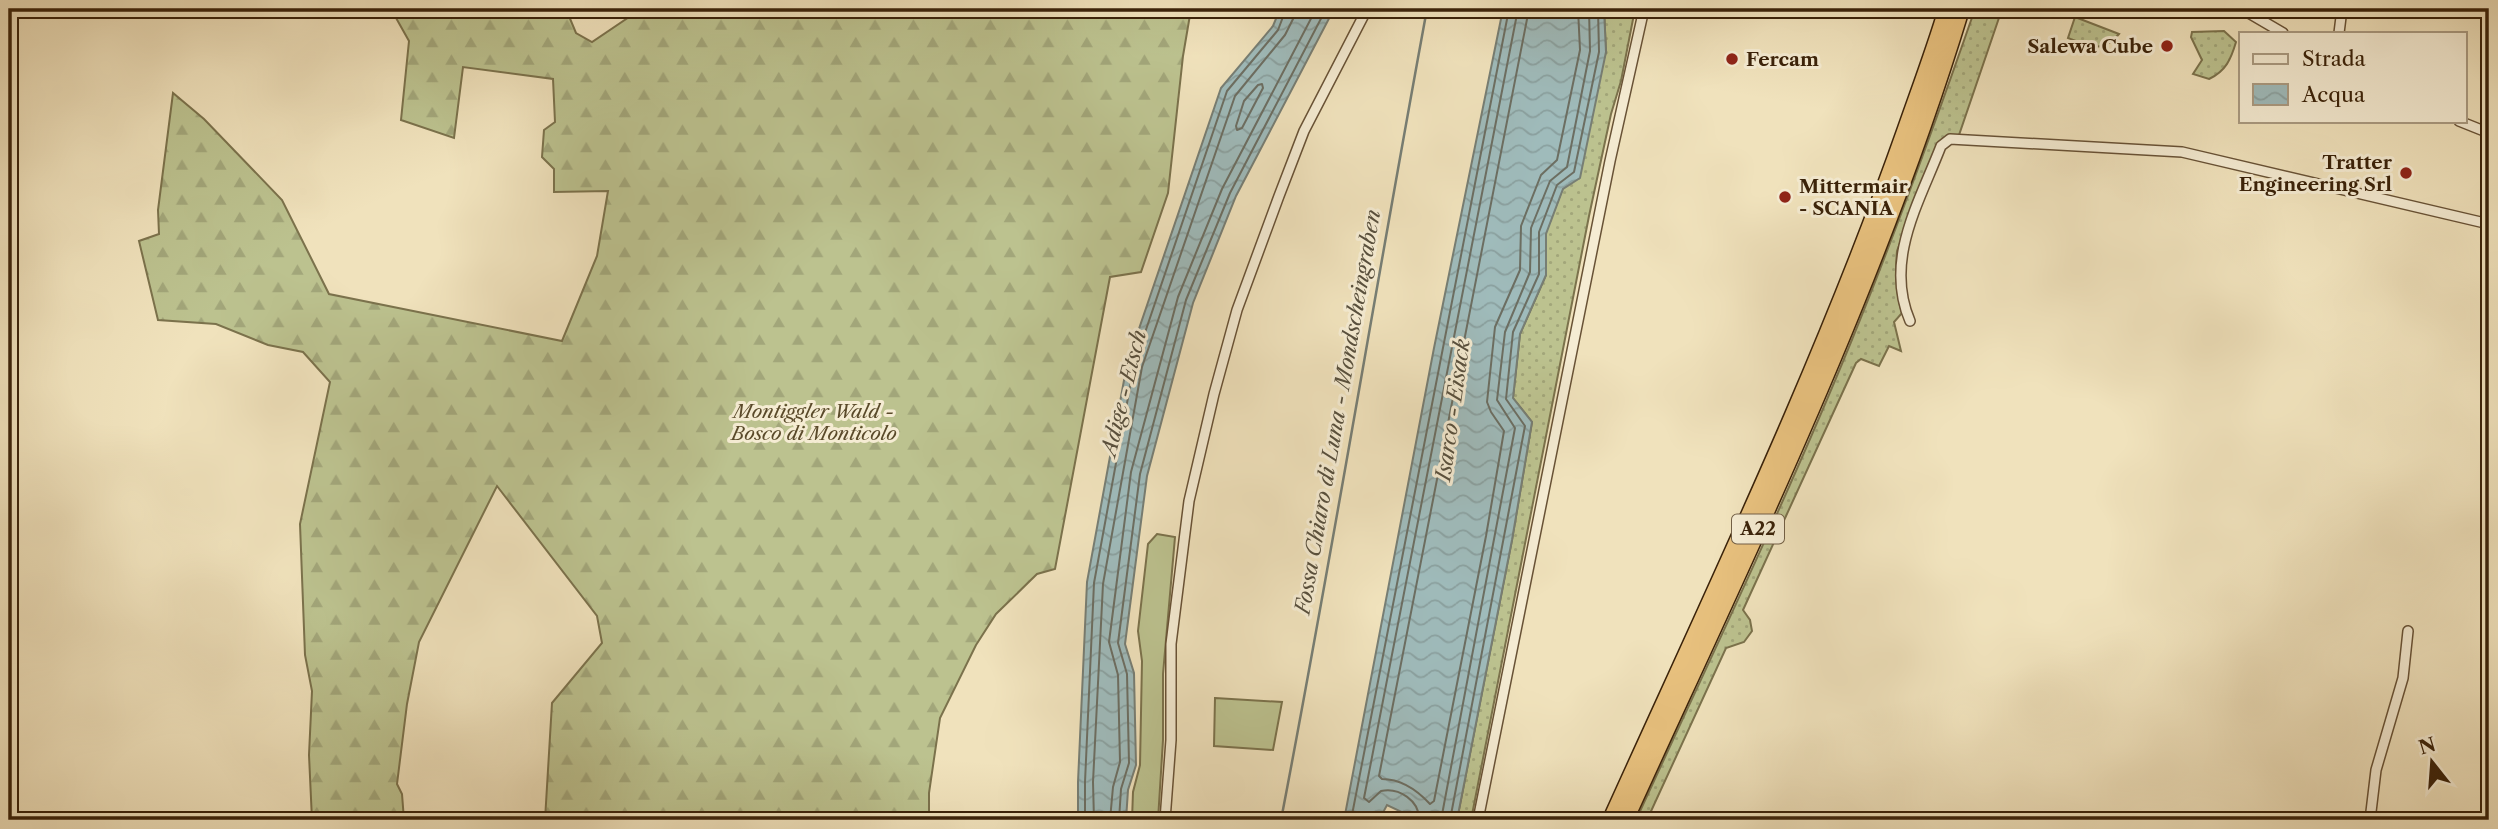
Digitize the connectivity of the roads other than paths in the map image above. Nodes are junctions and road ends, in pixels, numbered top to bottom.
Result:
1 (1367, 9) edge
2 (1644, 9) edge
3 (1961, 9) edge
4 (2242, 9) edge
5 (2342, 9) edge
6 (1946, 12) edge
7 (2281, 32) edge
8 (2339, 32) edge
9 (2462, 122) edge
10 (2489, 133) edge
11 (2489, 224) edge
12 (1910, 321) dead end
13 (2408, 631) dead end
14 (1165, 820) edge
15 (1478, 820) edge
16 (1611, 820) edge
17 (1625, 820) edge
18 (2370, 820) edge

1 - 14 street
2 - 15 street
3 - 17 highway, A22
4 - 7 street
5 - 8 street
6 - 16 highway, A22
9 - 10 street
11 - 12 street
13 - 18 street

